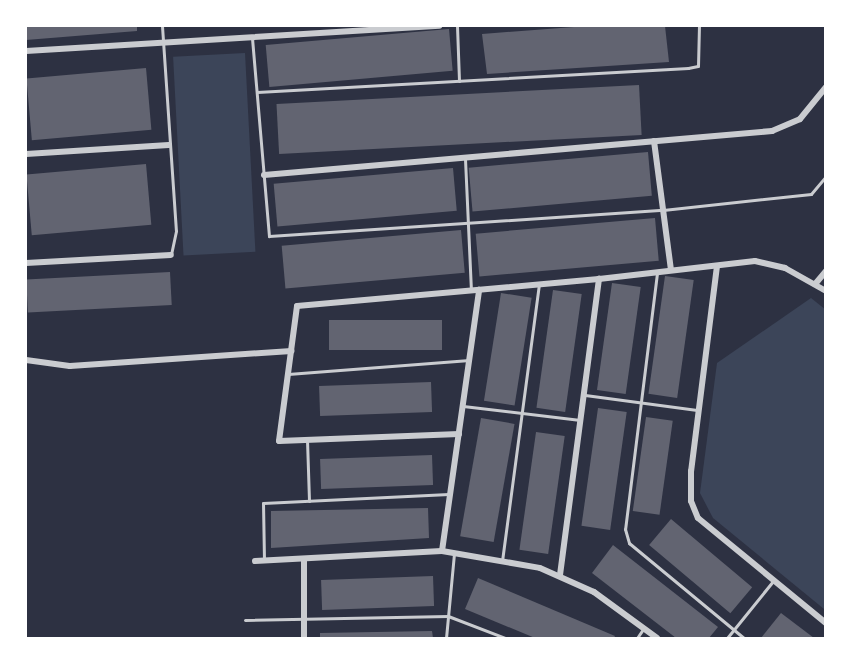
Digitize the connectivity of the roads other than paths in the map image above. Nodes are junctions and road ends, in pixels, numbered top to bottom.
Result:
1 (162, 26) edge
2 (439, 26) edge
3 (457, 26) edge
4 (699, 26) edge
5 (252, 36) junction
6 (163, 43) junction
7 (26, 51) edge
8 (459, 81) junction
9 (825, 87) edge
10 (257, 92) junction
11 (654, 141) junction
12 (169, 144) junction
13 (26, 154) edge
14 (465, 158) junction
15 (264, 175) junction
16 (825, 176) edge
17 (663, 210) junction
18 (468, 222) junction
19 (171, 255) joint
20 (26, 263) edge
21 (717, 266) junction
22 (671, 270) junction
23 (825, 271) edge
24 (657, 272) junction
25 (598, 279) junction
26 (816, 283) junction
27 (539, 285) junction
28 (479, 290) junction
29 (471, 291) junction
30 (825, 291) edge
31 (291, 351) junction
32 (26, 360) edge
33 (470, 360) junction
34 (288, 374) junction
35 (585, 395) junction
36 (641, 405) junction
37 (463, 406) junction
38 (699, 411) junction
39 (522, 414) junction
40 (582, 421) junction
41 (459, 434) junction
42 (307, 440) junction
43 (451, 494) junction
44 (309, 501) junction
45 (442, 551) junction
46 (454, 552) junction
47 (304, 559) junction
48 (255, 561) dead end
49 (264, 561) junction
50 (501, 561) junction
51 (560, 575) junction
52 (774, 581) junction
53 (448, 616) junction
54 (245, 620) dead end
55 (303, 622) junction
56 (825, 623) edge
57 (644, 628) junction
58 (734, 630) junction
59 (303, 639) edge
60 (446, 639) edge
61 (505, 639) edge
62 (637, 639) edge
63 (657, 639) edge
64 (726, 639) edge
65 (744, 639) edge

1 - 6 lane
2 - 5 street
3 - 8 lane
4 - 8 lane
5 - 6 street
5 - 10 lane
6 - 7 street
6 - 12 lane
8 - 10 lane
9 - 11 street
10 - 15 lane
11 - 14 street
11 - 17 street
12 - 13 street
12 - 19 lane
14 - 15 street
14 - 18 lane
15 - 18 lane
16 - 17 lane
17 - 18 lane
17 - 22 street
18 - 29 lane
19 - 20 street
21 - 22 street
21 - 26 street
21 - 38 street
22 - 24 street
23 - 26 street
24 - 25 street
24 - 36 lane
25 - 27 street
25 - 35 street
26 - 30 street
27 - 28 street
27 - 39 lane
28 - 29 street
28 - 33 street
29 - 31 street
31 - 32 street
31 - 34 street
33 - 34 lane
33 - 37 street
34 - 42 street
35 - 36 lane
35 - 40 street
36 - 38 lane
36 - 58 lane
37 - 39 lane
37 - 41 street
38 - 52 street
39 - 40 lane
39 - 50 lane
40 - 51 street
41 - 42 street
41 - 43 street
42 - 44 lane
43 - 44 lane
43 - 45 street
44 - 49 lane
45 - 46 street
45 - 47 street
46 - 50 street
46 - 53 lane
47 - 49 street
47 - 55 street
48 - 49 street
50 - 51 street
51 - 57 street
52 - 56 street
52 - 58 lane
53 - 55 lane
53 - 60 lane
53 - 61 lane
54 - 55 lane
55 - 59 street
57 - 62 lane
57 - 63 street
58 - 64 lane
58 - 65 lane

